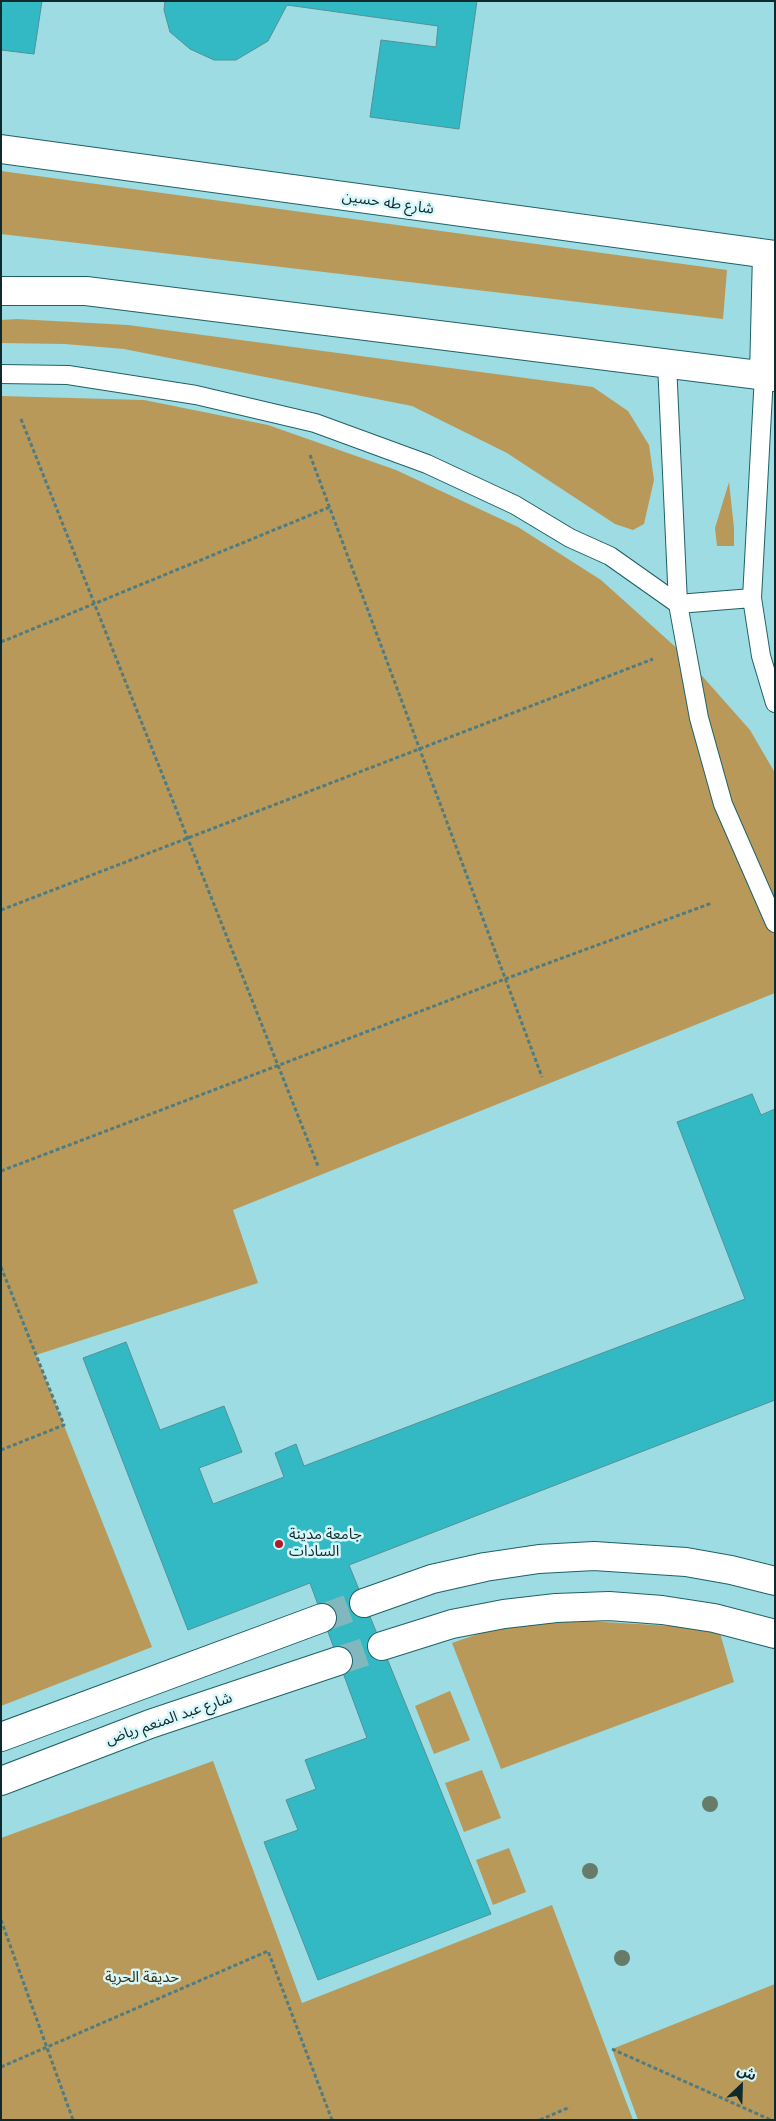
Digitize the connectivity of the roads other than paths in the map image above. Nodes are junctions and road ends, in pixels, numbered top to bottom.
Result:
1 (1, 149) edge
2 (771, 255) edge
3 (1, 292) edge
4 (667, 363) junction
5 (1, 374) edge
6 (770, 376) edge
7 (752, 598) junction
8 (678, 604) junction
9 (775, 703) edge
10 (775, 923) edge
11 (775, 1581) edge
12 (364, 1603) tunnel mouth
13 (322, 1618) tunnel mouth
14 (775, 1634) edge
15 (382, 1646) tunnel mouth
16 (338, 1661) tunnel mouth
17 (1, 1737) edge
18 (1, 1781) edge

1 - 2 main road, شارع طه حسين
2 - 6 main road
3 - 4 main road
4 - 6 main road
4 - 8 lane
5 - 8 lane
6 - 7 lane
7 - 8 lane
7 - 9 lane
8 - 10 lane
11 - 12 main road
13 - 17 main road
14 - 15 main road
16 - 18 main road, شارع عبد المنعم رياض

